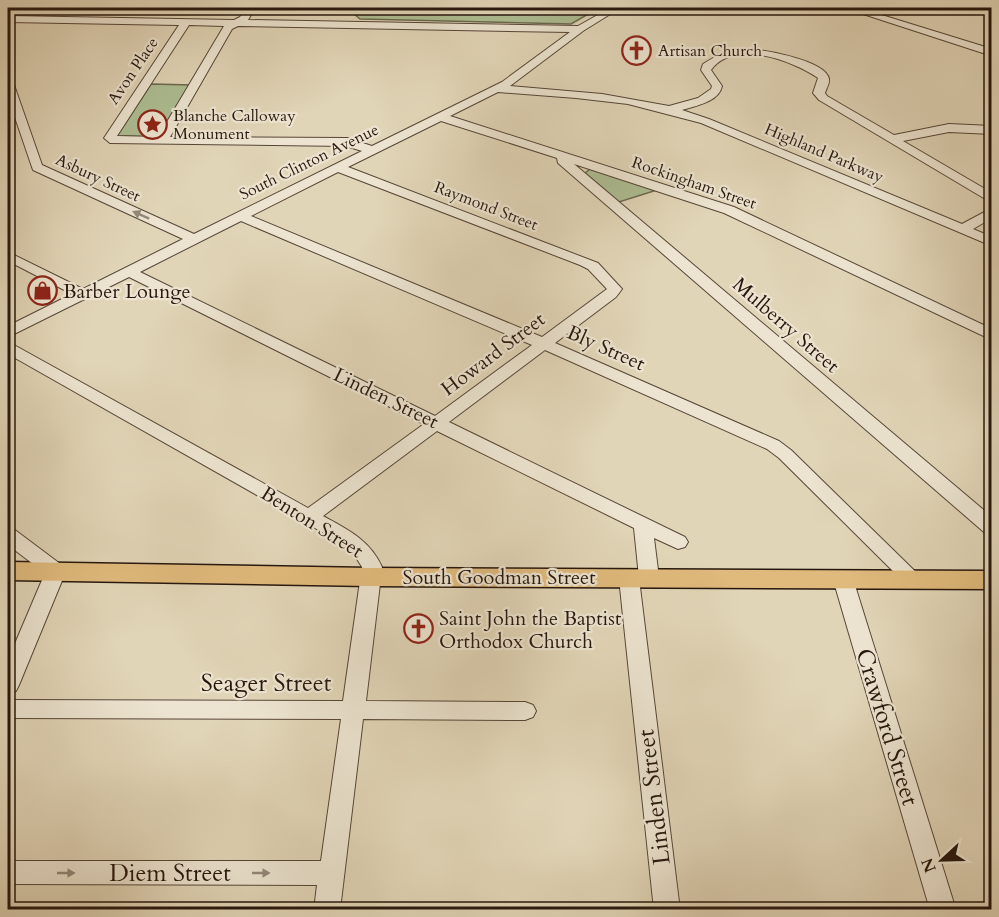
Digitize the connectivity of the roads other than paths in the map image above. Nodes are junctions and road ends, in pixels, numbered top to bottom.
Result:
1 (250, 8) edge
2 (616, 8) edge
3 (860, 10) dead end
4 (8, 19) edge
5 (185, 22) junction
6 (235, 23) junction
7 (580, 29) junction
8 (992, 53) edge
9 (8, 82) edge
10 (496, 89) junction
11 (672, 109) junction
12 (441, 117) junction
13 (992, 130) edge
14 (892, 139) junction
15 (162, 140) junction
16 (374, 150) junction
17 (554, 154) junction
18 (338, 168) junction
19 (992, 199) edge
20 (992, 212) edge
21 (240, 216) junction
22 (962, 230) junction
23 (194, 240) junction
24 (992, 242) edge
25 (8, 256) edge
26 (129, 272) junction
27 (615, 289) joint
28 (84, 295) junction
29 (8, 332) edge
30 (992, 335) edge
31 (544, 344) junction
32 (8, 348) edge
33 (438, 423) junction
34 (309, 517) junction
35 (643, 525) junction
36 (992, 528) edge
37 (8, 535) edge
38 (678, 542) dead end
39 (8, 571) edge
40 (56, 571) junction
41 (370, 577) junction
42 (639, 578) junction
43 (843, 579) junction
44 (914, 580) junction
45 (992, 580) edge
46 (8, 685) edge
47 (8, 709) edge
48 (354, 710) junction
49 (525, 711) dead end
50 (8, 873) edge
51 (332, 873) junction
52 (327, 909) edge
53 (667, 909) edge
54 (943, 909) edge

1 - 6 street
2 - 7 street, South Clinton Avenue
3 - 8 street
4 - 5 street
5 - 6 street
5 - 15 street, Avon Place
6 - 7 street
6 - 15 street
7 - 10 street, South Clinton Avenue
23 -> 9 street, Asbury Street
10 - 11 street, Highland Parkway
10 - 12 street, South Clinton Avenue
11 - 14 street
11 - 22 street, Highland Parkway
12 - 16 street, South Clinton Avenue
12 - 17 street, Rockingham Street
13 - 14 street
14 - 19 street
15 - 16 street
16 - 18 street, South Clinton Avenue
17 - 30 street, Rockingham Street
17 - 36 street, Mulberry Street
18 - 21 street, South Clinton Avenue
18 - 27 street, Raymond Street
20 - 22 street
21 - 23 street, South Clinton Avenue
21 - 31 street, Bly Street
22 - 24 street, Highland Parkway
23 - 26 street, South Clinton Avenue
25 - 28 street
26 - 28 street, South Clinton Avenue
26 - 33 street, Linden Street
27 - 31 street, Howard Street
28 - 29 street, South Clinton Avenue
31 - 33 street, Howard Street
31 - 44 street, Bly Street
32 - 34 street, Benton Street
33 - 34 street, Howard Street
33 - 35 street, Linden Street
34 - 41 street, Benton Street
35 - 38 street, Linden Street
35 - 42 street, Linden Street
37 - 40 street
39 - 40 main road, South Goodman Street
40 - 41 main road, South Goodman Street
40 - 46 street
41 - 42 main road, South Goodman Street
41 - 48 street, Benton Street
42 - 43 main road, South Goodman Street
42 - 53 street, Linden Street
43 - 44 main road, South Goodman Street
43 - 54 street, Crawford Street
44 - 45 main road, South Goodman Street
47 - 48 street, Seager Street
48 - 49 street, Seager Street
48 - 51 street, Benton Street
50 -> 51 street, Diem Street
51 - 52 street, Benton Street

